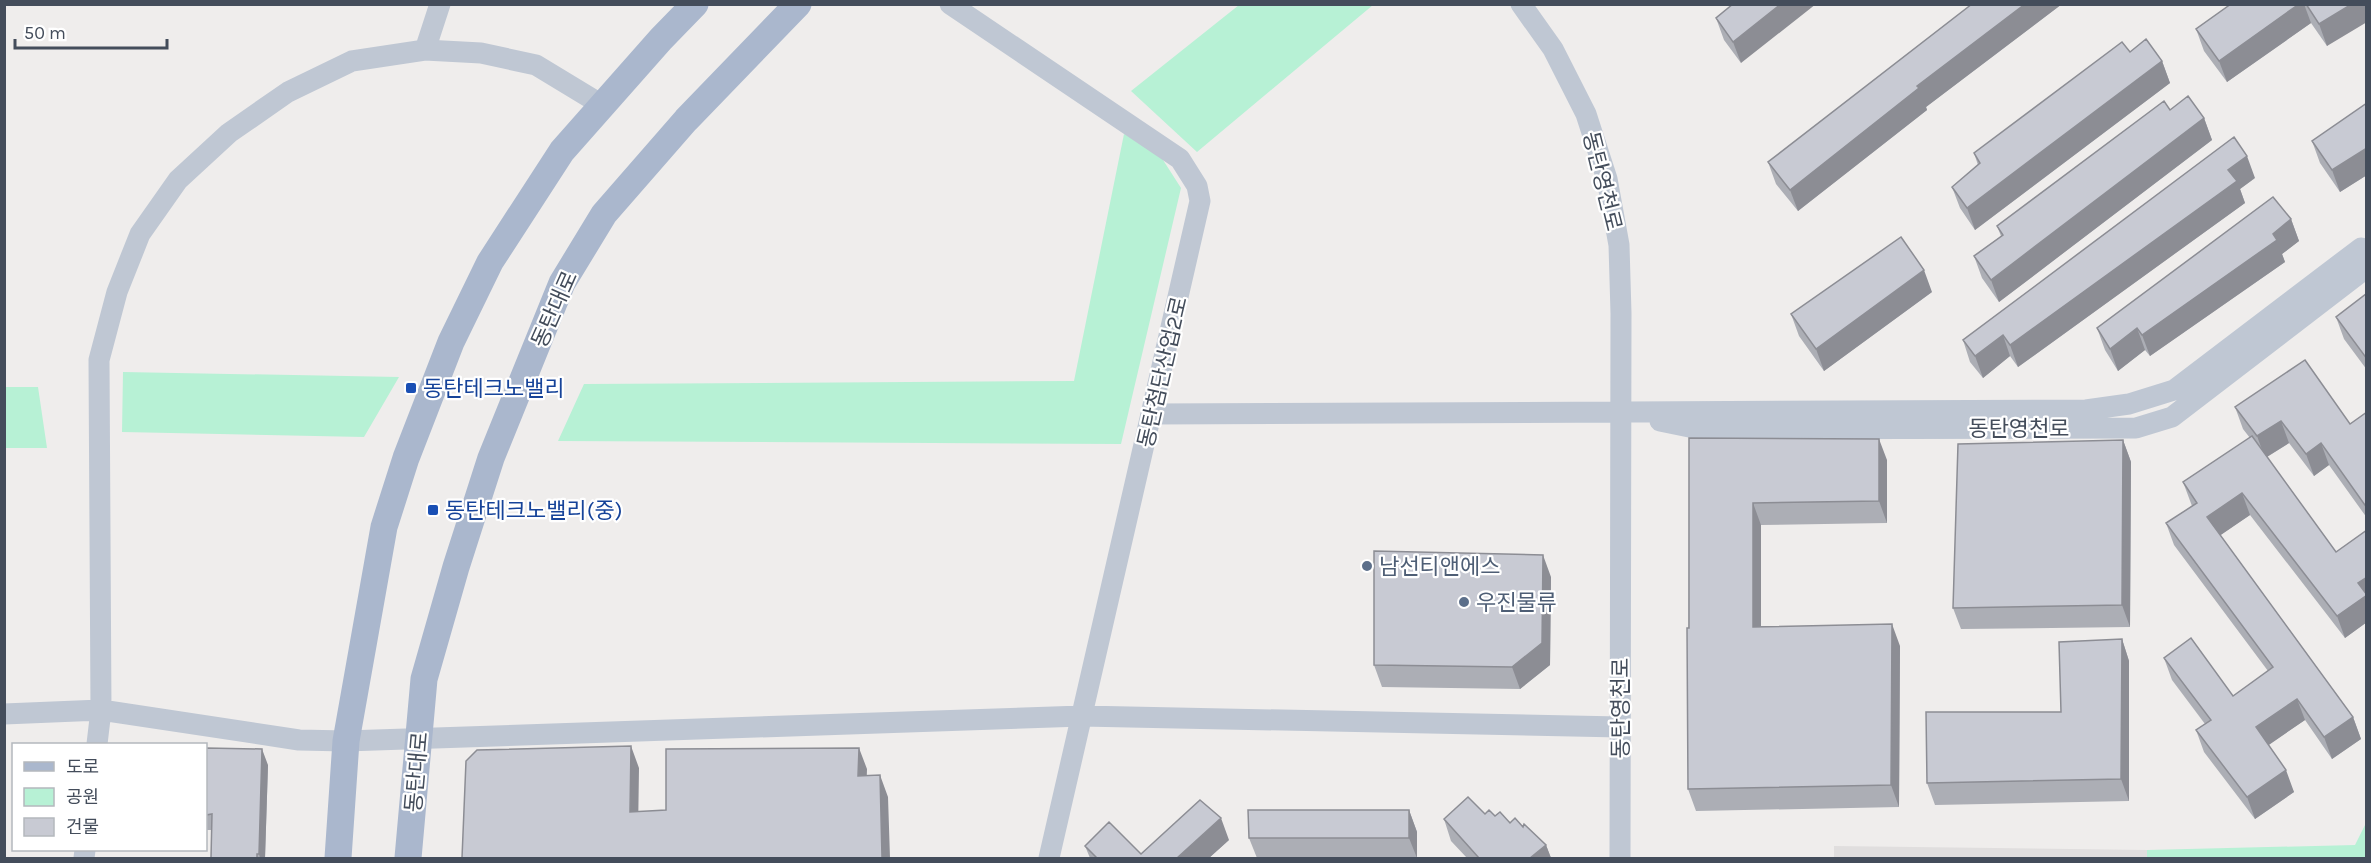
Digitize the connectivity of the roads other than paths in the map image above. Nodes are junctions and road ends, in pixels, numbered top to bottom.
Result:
1 (440, 4) edge
2 (695, 4) edge
3 (798, 4) edge
4 (950, 4) edge
5 (1521, 4) edge
6 (425, 50) junction
7 (602, 105) junction
8 (2367, 252) edge
9 (2367, 268) edge
10 (1621, 413) junction
11 (1153, 414) junction
12 (101, 710) junction
13 (4, 714) edge
14 (1082, 716) junction
15 (1620, 727) junction
16 (419, 739) junction
17 (346, 741) junction
18 (97, 743) edge
19 (338, 858) edge
20 (408, 858) edge
21 (1049, 858) edge
22 (1620, 858) edge

1 - 6 street
2 - 7 main road
3 - 16 main road, 동탄대로
4 - 11 street, 동탄첨단산업2로
5 - 10 street, 동탄영천로
6 - 7 street
6 - 12 street
7 - 17 main road
8 - 10 street, 동탄영천로
9 - 10 street, 동탄영천로
10 - 11 street
10 - 15 street, 동탄영천로
11 - 14 street, 동탄첨단산업2로
12 - 13 street
12 - 17 street
12 - 18 street
14 - 15 street
14 - 16 street
14 - 21 street, 동탄첨단산업2로
15 - 22 street, 동탄영천로
16 - 17 street
16 - 20 main road, 동탄대로
17 - 19 main road

